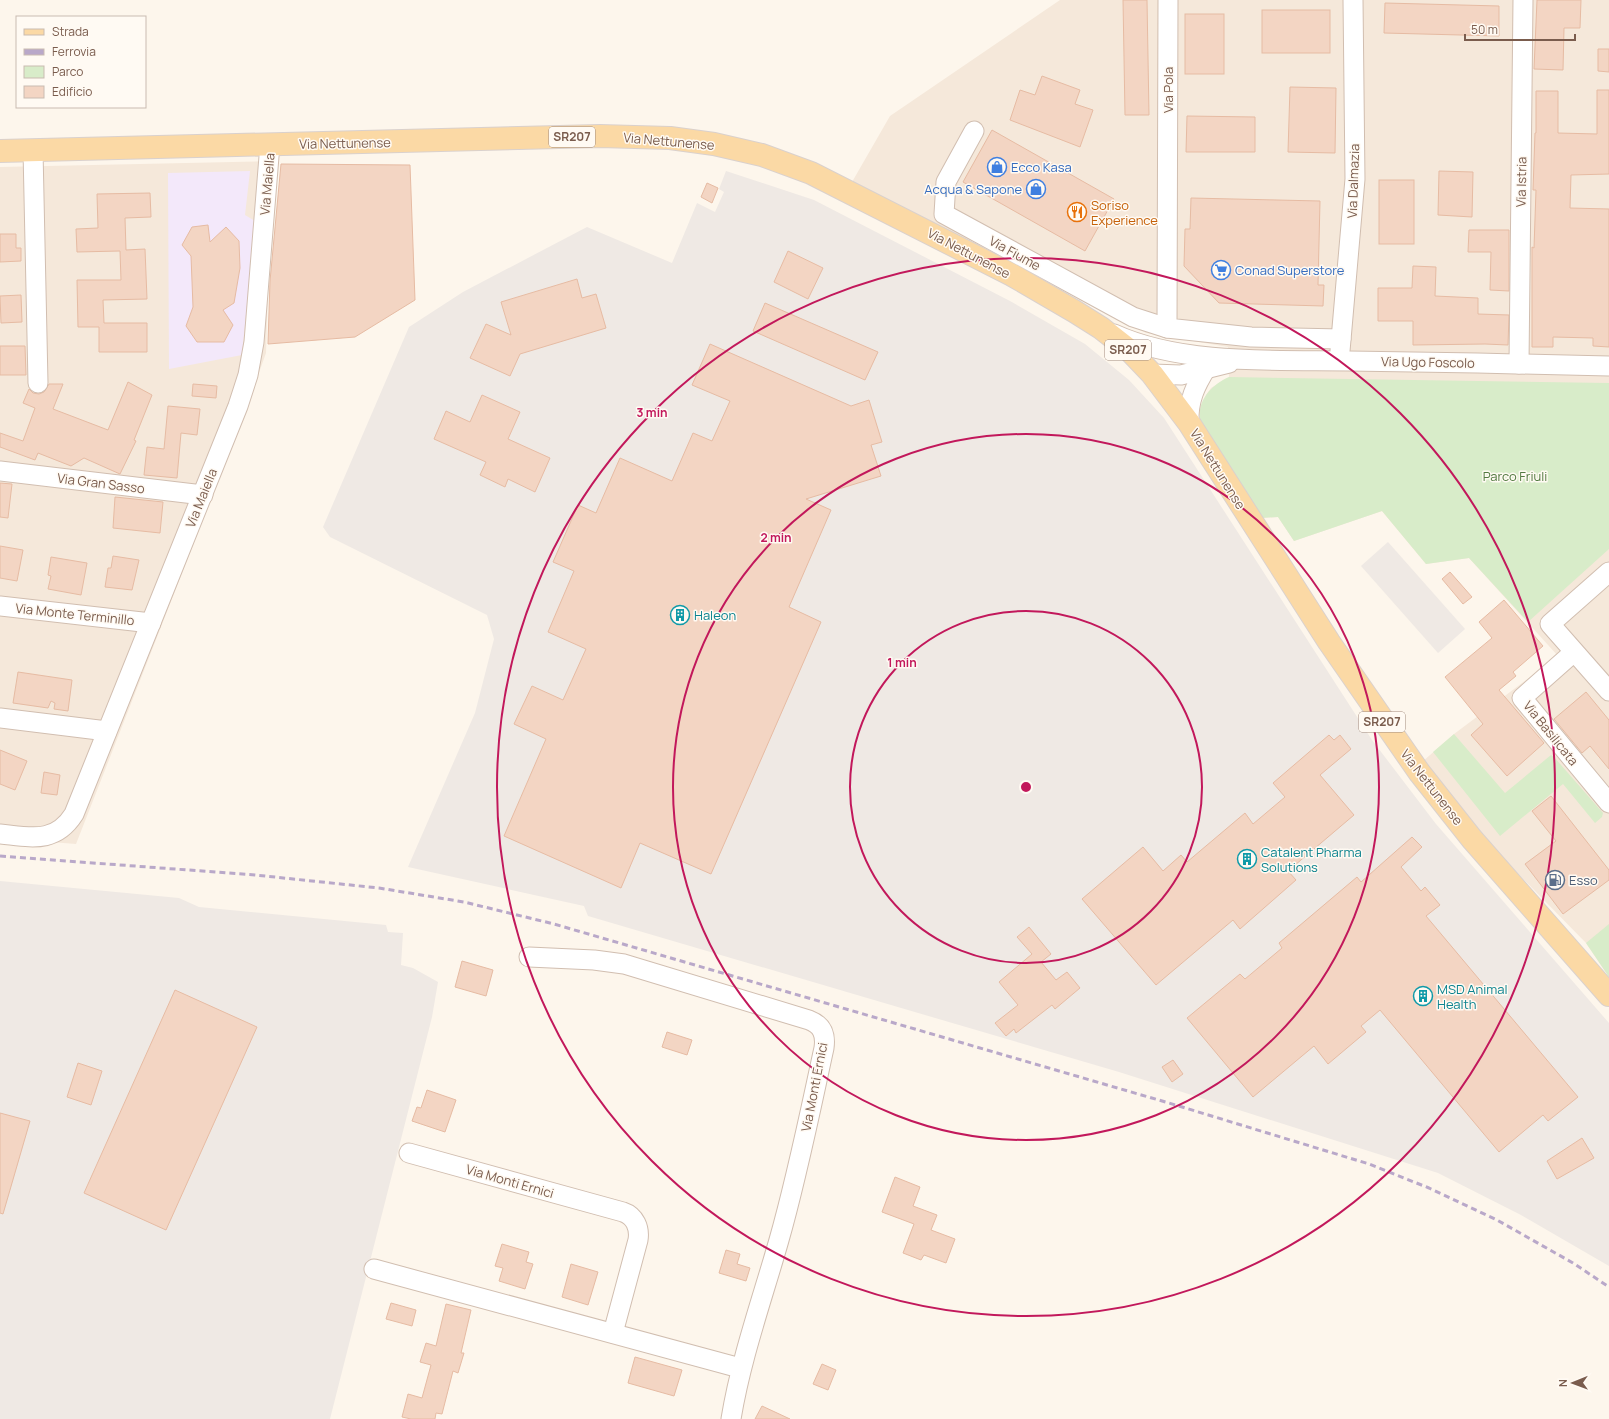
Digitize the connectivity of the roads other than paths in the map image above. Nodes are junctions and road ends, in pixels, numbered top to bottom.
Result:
1 (1168, 0) edge
2 (1353, 0) edge
3 (1523, 0) edge
4 (974, 131) dead end
5 (270, 144) junction
6 (33, 150) junction
7 (0, 151) edge
8 (1101, 328) junction
9 (1167, 328) junction
10 (1207, 333) junction
11 (1341, 338) junction
12 (1202, 359) junction
13 (1340, 361) junction
14 (1519, 364) junction
15 (1609, 366) edge
16 (1152, 374) junction
17 (38, 383) dead end
18 (1189, 423) junction
19 (0, 471) edge
20 (203, 495) junction
21 (1607, 579) edge
22 (0, 606) edge
23 (151, 623) junction
24 (1574, 652) junction
25 (1609, 691) edge
26 (0, 718) edge
27 (107, 731) junction
28 (1609, 803) edge
29 (0, 834) edge
30 (529, 957) dead end
31 (1609, 995) edge
32 (409, 1152) dead end
33 (374, 1270) dead end
34 (613, 1333) junction
35 (740, 1368) junction
36 (731, 1419) edge

1 - 9 street, Via Pola
2 - 11 street, Via Dalmazia
3 - 14 street, Via Istria
4 - 9 street, Via Fiume
5 - 6 main road, Via Nettunense / SR207
5 - 8 main road, Via Nettunense / SR207
5 - 20 street, Via Maiella
6 - 7 main road, Via Nettunense / SR207
6 - 17 street
8 - 12 street, Via Ugo Foscolo
8 - 16 main road, Via Nettunense / SR207
9 - 10 street, Via Fiume
10 - 11 street, Via Fiume
10 - 12 street
11 - 13 street, Via Dalmazia
12 - 13 street, Via Ugo Foscolo
12 - 16 street, Via Ugo Foscolo
12 - 18 street
13 - 14 street, Via Ugo Foscolo
14 - 15 street, Via Ugo Foscolo
16 - 18 main road, Via Nettunense / SR207
18 - 31 main road, Via Nettunense / SR207
19 - 20 street, Via Gran Sasso
20 - 23 street, Via Maiella
21 - 24 street
22 - 23 street, Via Monte Terminillo
23 - 27 street, Via Maiella
24 - 25 street
24 - 28 street, Via Basilicata
26 - 27 street
27 - 29 street, Via Maiella
30 - 35 street, Via Monti Ernici
32 - 34 street, Via Monti Ernici
33 - 34 street
34 - 35 street
35 - 36 street, Via Monti Ernici

